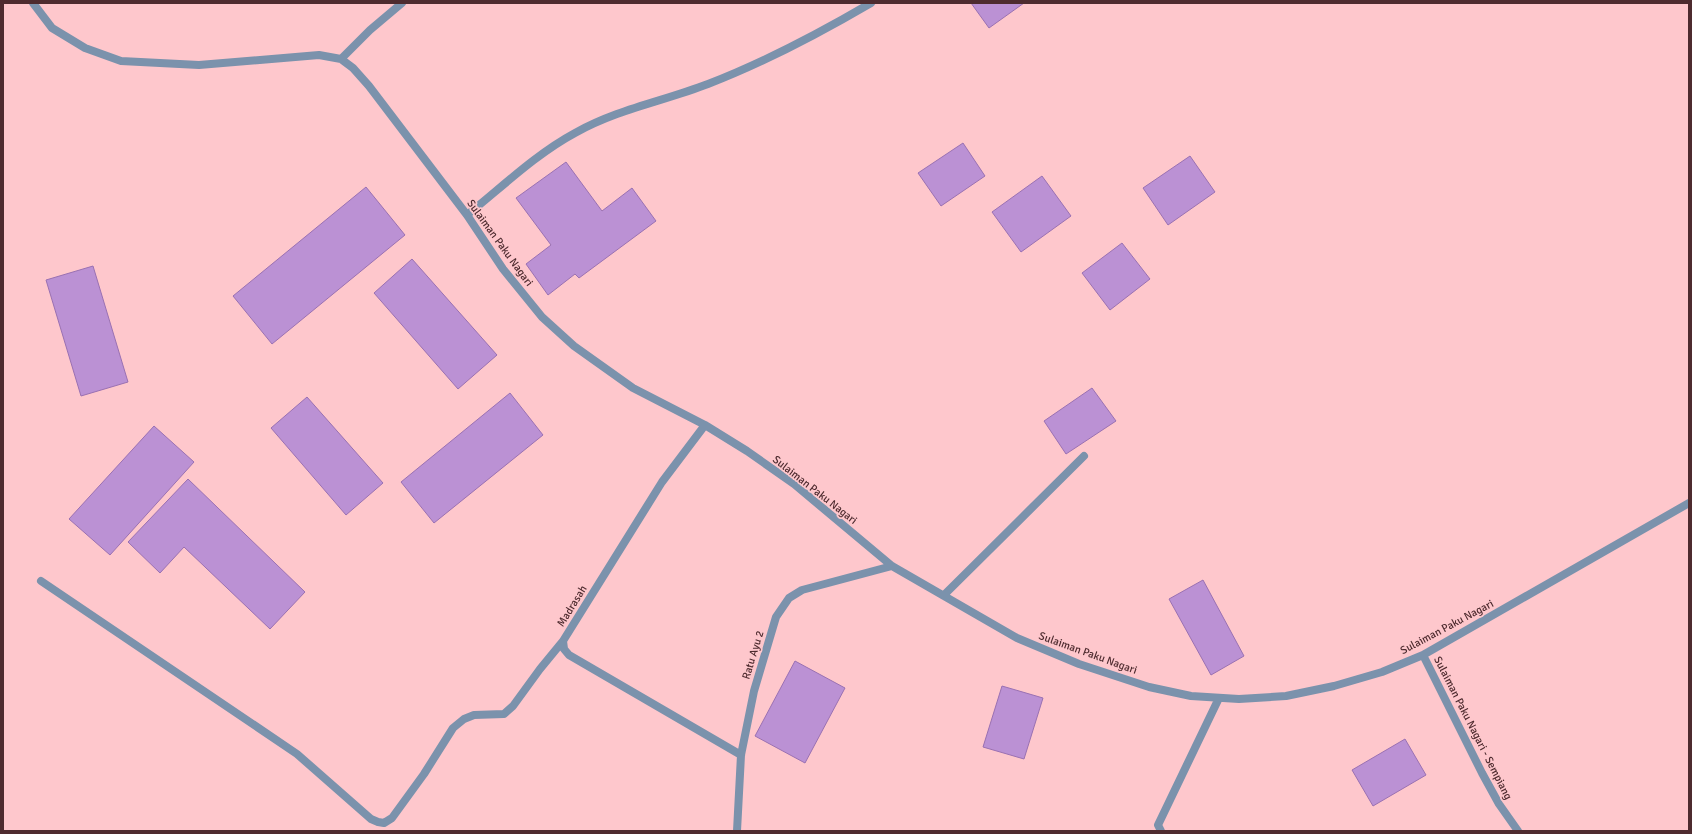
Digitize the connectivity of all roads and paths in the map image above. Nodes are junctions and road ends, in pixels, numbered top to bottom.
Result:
1 (33, 3) edge
2 (402, 3) edge
3 (871, 3) edge
4 (341, 59) junction
5 (467, 215) junction
6 (704, 425) junction
7 (1084, 456) dead end
8 (1689, 503) edge
9 (892, 566) junction
10 (41, 581) dead end
11 (944, 595) junction
12 (563, 641) junction
13 (1423, 655) junction
14 (1219, 698) junction
15 (741, 755) junction
16 (737, 831) edge
17 (1161, 831) edge
18 (1518, 831) edge

1 - 4 street, Sulaiman Paku Nagari
2 - 4 street
3 - 5 street
4 - 5 street, Sulaiman Paku Nagari
5 - 6 street, Sulaiman Paku Nagari
6 - 9 street, Sulaiman Paku Nagari
6 - 12 street, Madrasah
7 - 11 street
8 - 13 street, Sulaiman Paku Nagari
9 - 11 street, Sulaiman Paku Nagari
9 - 15 street, Ratu Ayu 2
10 - 12 street
11 - 14 street, Sulaiman Paku Nagari
12 - 15 street, Madrasah
13 - 14 street, Sulaiman Paku Nagari
13 - 18 street, Sulaiman Paku Nagari - Sempiang
14 - 17 street
15 - 16 street, Ratu Ayu 2

